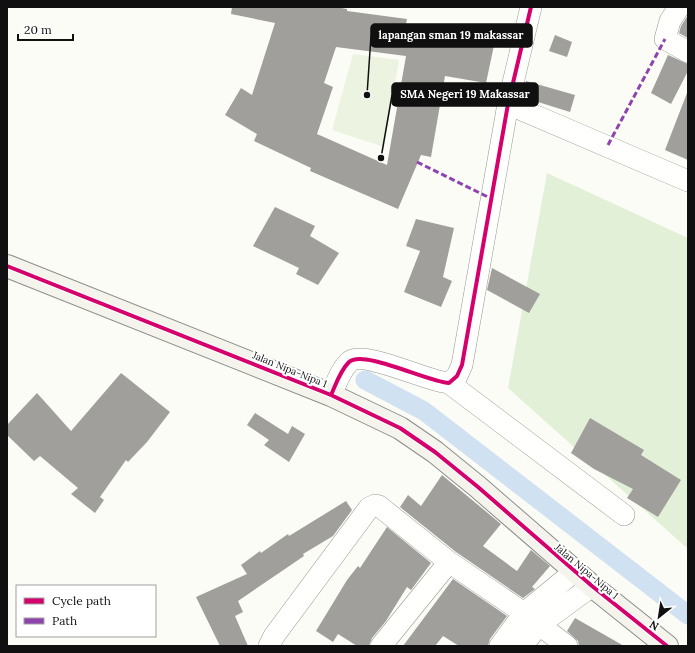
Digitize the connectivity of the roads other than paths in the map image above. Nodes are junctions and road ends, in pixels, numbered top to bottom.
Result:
1 (531, 7) edge
2 (679, 7) edge
3 (688, 52) edge
4 (508, 104) junction
5 (688, 181) edge
6 (7, 266) edge
7 (449, 383) junction
8 (332, 395) junction
9 (624, 516) dead end
10 (449, 562) junction
11 (575, 571) junction
12 (592, 586) junction
13 (532, 619) junction
14 (269, 646) edge
15 (381, 646) edge
16 (500, 646) edge
17 (522, 646) edge
18 (567, 646) edge
19 (667, 646) edge

1 - 4 street
2 - 3 street
4 - 5 street
4 - 7 street
6 - 8 street, Jalan Nipa-Nipa 1
7 - 8 street
7 - 9 street
8 - 11 street, Jalan Nipa-Nipa 1
10 - 13 street
10 - 14 street
10 - 15 street
11 - 12 street, Jalan Nipa-Nipa 1
11 - 13 street
12 - 13 street
12 - 19 street, Jalan Nipa-Nipa 1
13 - 16 street
13 - 17 street
13 - 18 street

